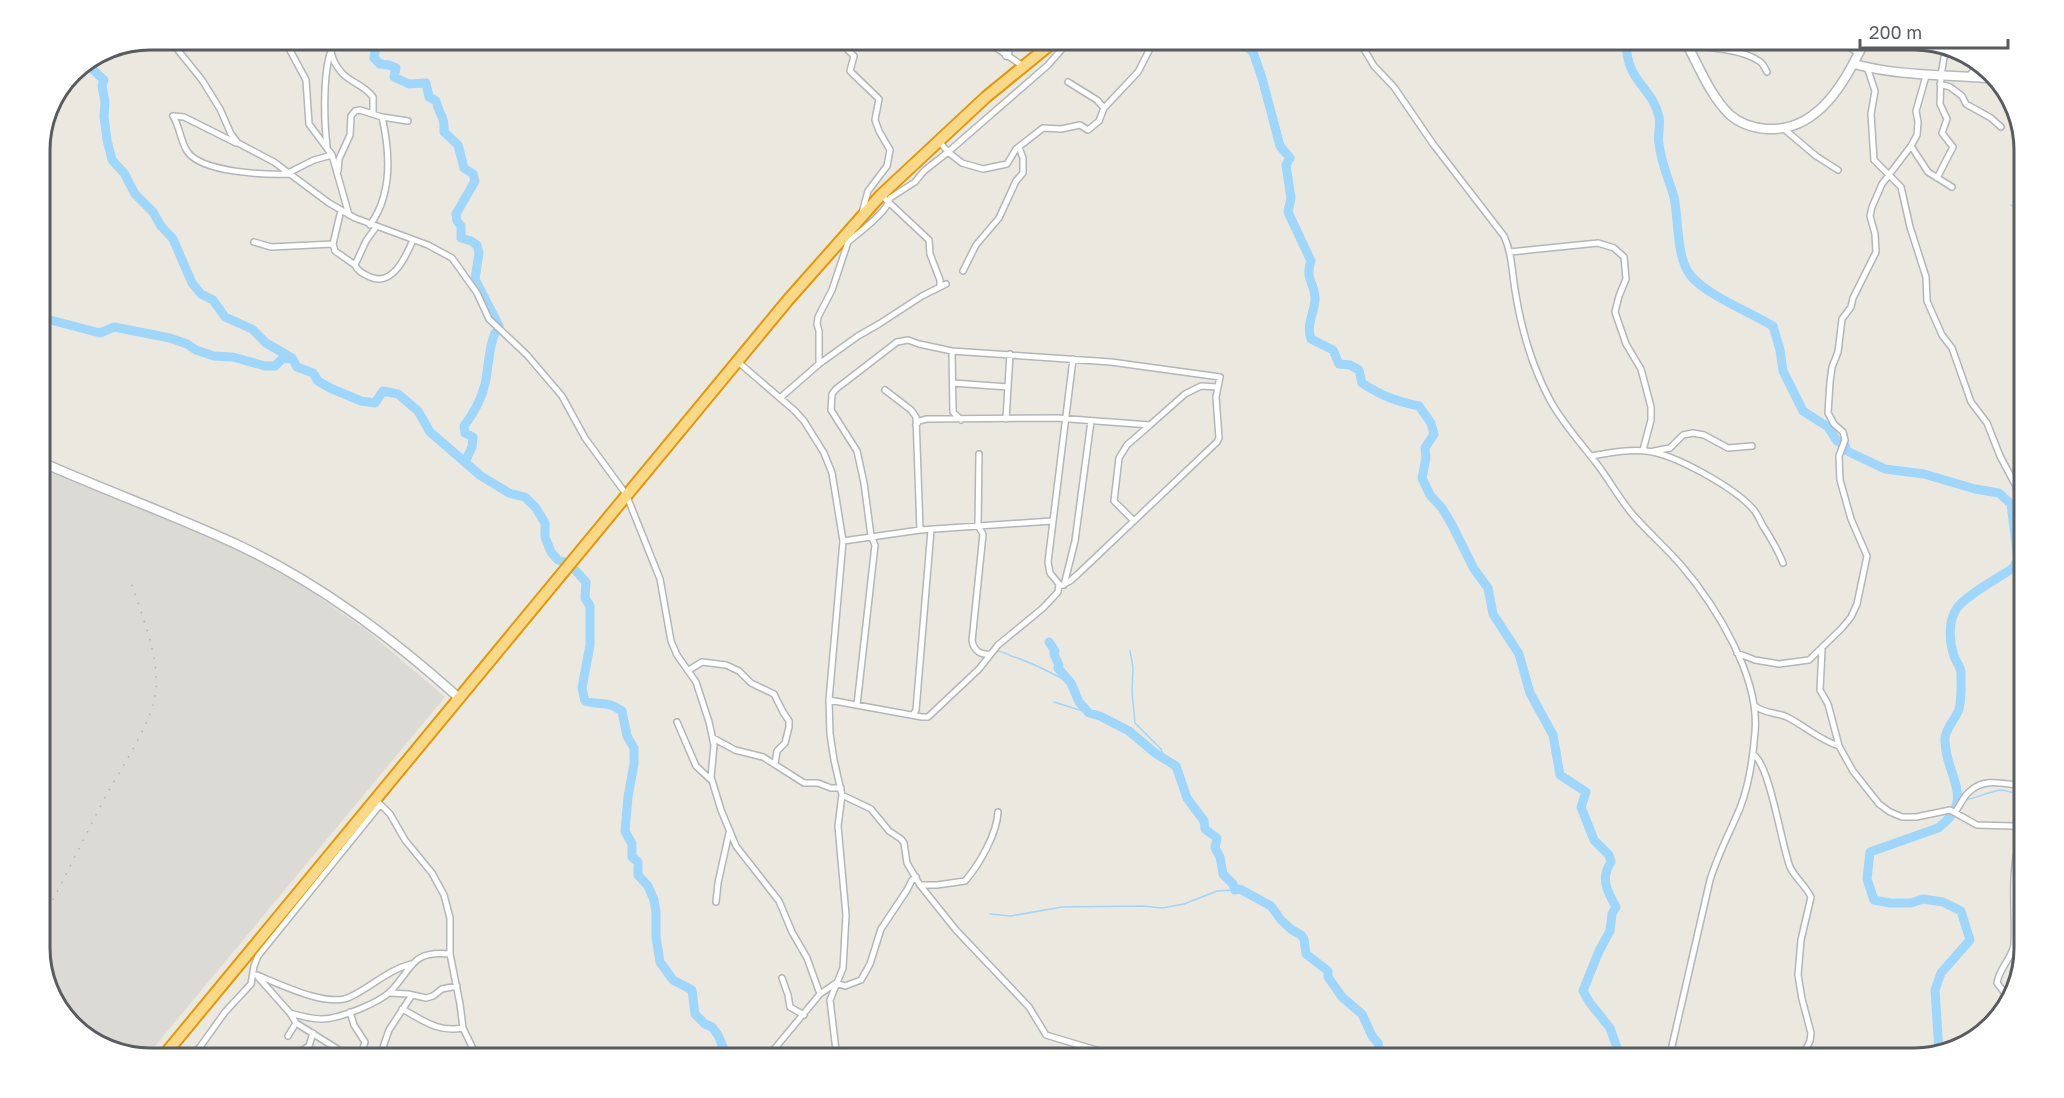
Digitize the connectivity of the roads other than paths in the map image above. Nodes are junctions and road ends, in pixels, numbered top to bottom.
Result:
1 (178, 50) edge
2 (290, 50) edge
3 (329, 50) edge
4 (848, 50) edge
5 (999, 50) edge
6 (1008, 50) edge
7 (1049, 50) edge
8 (1056, 50) edge
9 (1149, 50) edge
10 (1365, 50) edge
11 (1690, 50) edge
12 (1724, 50) edge
13 (1854, 50) edge
14 (1861, 50) edge
15 (330, 54) junction
16 (1859, 54) junction
17 (1945, 54) edge
18 (1007, 56) junction
19 (1854, 64) junction
20 (1023, 66) junction
21 (1867, 68) junction
22 (1974, 70) edge
23 (1767, 72) dead end
24 (1926, 76) junction
25 (1969, 76) junction
26 (1984, 78) edge
27 (1941, 80) junction
28 (1068, 82) dead end
29 (1104, 108) junction
30 (373, 114) junction
31 (382, 117) junction
32 (408, 121) dead end
33 (2001, 127) dead end
34 (1783, 128) junction
35 (938, 140) junction
36 (238, 143) junction
37 (1911, 146) junction
38 (1019, 147) junction
39 (327, 148) junction
40 (948, 152) junction
41 (332, 155) junction
42 (1838, 170) dead end
43 (337, 172) junction
44 (290, 173) junction
45 (1888, 175) junction
46 (1937, 178) junction
47 (1952, 187) dead end
48 (881, 195) junction
49 (889, 204) junction
50 (341, 210) junction
51 (349, 215) junction
52 (857, 222) junction
53 (373, 226) junction
54 (413, 240) junction
55 (254, 242) dead end
56 (848, 242) junction
57 (333, 244) junction
58 (1510, 252) junction
59 (355, 265) junction
60 (963, 271) dead end
61 (952, 351) junction
62 (1010, 354) junction
63 (1073, 359) junction
64 (737, 361) junction
65 (819, 364) junction
66 (953, 383) junction
67 (1008, 387) junction
68 (1218, 387) junction
69 (885, 390) dead end
70 (780, 398) junction
71 (912, 411) junction
72 (953, 412) junction
73 (1066, 418) junction
74 (927, 419) junction
75 (1006, 419) junction
76 (942, 420) junction
77 (961, 420) junction
78 (1091, 421) junction
79 (916, 425) junction
80 (1150, 425) junction
81 (1752, 446) dead end
82 (1646, 451) junction
83 (979, 454) dead end
84 (1591, 456) junction
85 (50, 466) edge
86 (2014, 482) edge
87 (626, 494) junction
88 (1052, 521) junction
89 (1134, 521) junction
90 (978, 526) junction
91 (920, 530) junction
92 (931, 530) junction
93 (871, 537) junction
94 (843, 541) junction
95 (1783, 563) dead end
96 (1062, 585) junction
97 (1822, 649) junction
98 (1737, 653) junction
99 (990, 654) junction
100 (689, 670) junction
101 (459, 698) junction
102 (829, 700) junction
103 (857, 705) junction
104 (1755, 706) junction
105 (912, 715) junction
106 (677, 722) dead end
107 (713, 738) junction
108 (1839, 746) junction
109 (1753, 754) junction
110 (775, 765) junction
111 (712, 782) junction
112 (2014, 784) edge
113 (841, 788) junction
114 (842, 795) junction
115 (378, 802) junction
116 (998, 812) dead end
117 (1955, 812) junction
118 (2014, 828) edge
119 (729, 831) junction
120 (2014, 865) edge
121 (916, 878) junction
122 (920, 885) junction
123 (716, 902) dead end
124 (2014, 945) edge
125 (2014, 945) edge
126 (249, 953) junction
127 (450, 954) junction
128 (411, 964) junction
129 (254, 966) junction
130 (257, 975) junction
131 (782, 978) dead end
132 (836, 983) junction
133 (457, 986) junction
134 (2004, 992) edge
135 (390, 993) junction
136 (820, 994) junction
137 (412, 995) junction
138 (402, 1009) junction
139 (350, 1012) junction
140 (290, 1013) junction
141 (804, 1015) junction
142 (296, 1023) junction
143 (463, 1028) junction
144 (313, 1033) junction
145 (288, 1036) dead end
146 (170, 1048) edge
147 (199, 1048) edge
148 (306, 1048) edge
149 (336, 1048) edge
150 (362, 1048) edge
151 (383, 1048) edge
152 (473, 1048) edge
153 (776, 1048) edge
154 (836, 1048) edge
155 (1089, 1048) edge
156 (1672, 1048) edge
157 (1806, 1048) edge

1 - 36 street
2 - 39 street
3 - 15 street
4 - 52 street
5 - 18 street
6 - 18 street
7 - 20 highway
8 - 40 street
9 - 29 street
10 - 58 street
11 - 34 street
12 - 23 street
13 - 16 street
14 - 16 street
15 - 30 street
15 - 39 street
16 - 19 street
17 - 27 street
18 - 20 street
19 - 21 street
19 - 34 street
20 - 35 highway
21 - 24 street
21 - 45 street
22 - 25 street
24 - 27 street
24 - 37 street
25 - 26 street
25 - 27 street
27 - 33 street
27 - 46 street
28 - 29 street
29 - 38 street
30 - 31 street
30 - 43 street
31 - 32 street
31 - 53 street
34 - 42 street
35 - 40 street
35 - 48 highway
36 - 44 street
36 - 44 street
37 - 45 street
37 - 46 street
38 - 40 street
38 - 60 street
39 - 41 street
40 - 49 street
41 - 43 street
41 - 44 street
43 - 51 street
44 - 50 street
45 - 86 street
45 - 97 street
46 - 47 street
48 - 49 street
48 - 52 highway
49 - 56 street
49 - 65 street
50 - 51 street
50 - 57 street
51 - 53 street
52 - 56 street
52 - 64 highway
53 - 54 street
53 - 59 street
54 - 59 street
54 - 87 street
55 - 57 street
56 - 65 street
57 - 59 street
58 - 82 street
58 - 84 street
61 - 62 street
61 - 66 street
61 - 93 street
62 - 63 street
62 - 67 street
63 - 68 street
63 - 73 street
64 - 70 street
64 - 87 highway
65 - 70 street
66 - 67 street
66 - 72 street
67 - 75 street
68 - 80 street
68 - 89 street
69 - 71 street
70 - 94 street
71 - 74 street
71 - 79 street
72 - 76 street
72 - 77 street
73 - 75 street
73 - 78 street
73 - 88 street
74 - 76 street
74 - 79 street
75 - 77 street
76 - 77 street
78 - 80 street
78 - 96 street
79 - 91 street
80 - 89 street
81 - 82 street
82 - 84 street
82 - 95 street
83 - 90 street
84 - 98 street
85 - 101 street
87 - 100 street
87 - 101 highway
88 - 90 street
88 - 96 street
89 - 96 street
90 - 92 street
90 - 99 street
91 - 92 street
91 - 93 street
92 - 105 street
93 - 94 street
93 - 103 street
94 - 102 street
96 - 99 street
97 - 98 street
97 - 108 street
98 - 104 street
99 - 105 street
100 - 107 street
100 - 110 street
101 - 115 highway
102 - 103 street
102 - 113 street
103 - 105 street
104 - 108 street
104 - 109 street
106 - 111 street
107 - 110 street
107 - 111 street
108 - 117 street
109 - 156 street
109 - 157 street
110 - 113 street
111 - 119 street
112 - 117 street
113 - 114 street
114 - 121 street
114 - 132 street
115 - 126 highway
115 - 127 street
115 - 129 street
116 - 122 street
117 - 118 street
119 - 123 street
119 - 136 street
120 - 125 street
121 - 122 street
121 - 132 street
122 - 155 street
124 - 134 street
126 - 129 street
126 - 146 highway
127 - 128 street
127 - 133 street
128 - 130 street
128 - 135 street
129 - 130 street
129 - 147 street
130 - 140 street
131 - 141 street
132 - 136 street
132 - 154 street
133 - 137 street
133 - 143 street
135 - 137 street
135 - 139 street
136 - 141 street
137 - 138 street
138 - 143 street
138 - 151 street
139 - 140 street
139 - 150 street
140 - 142 street
141 - 153 street
142 - 144 street
142 - 145 street
143 - 152 street
144 - 148 street
144 - 149 street

